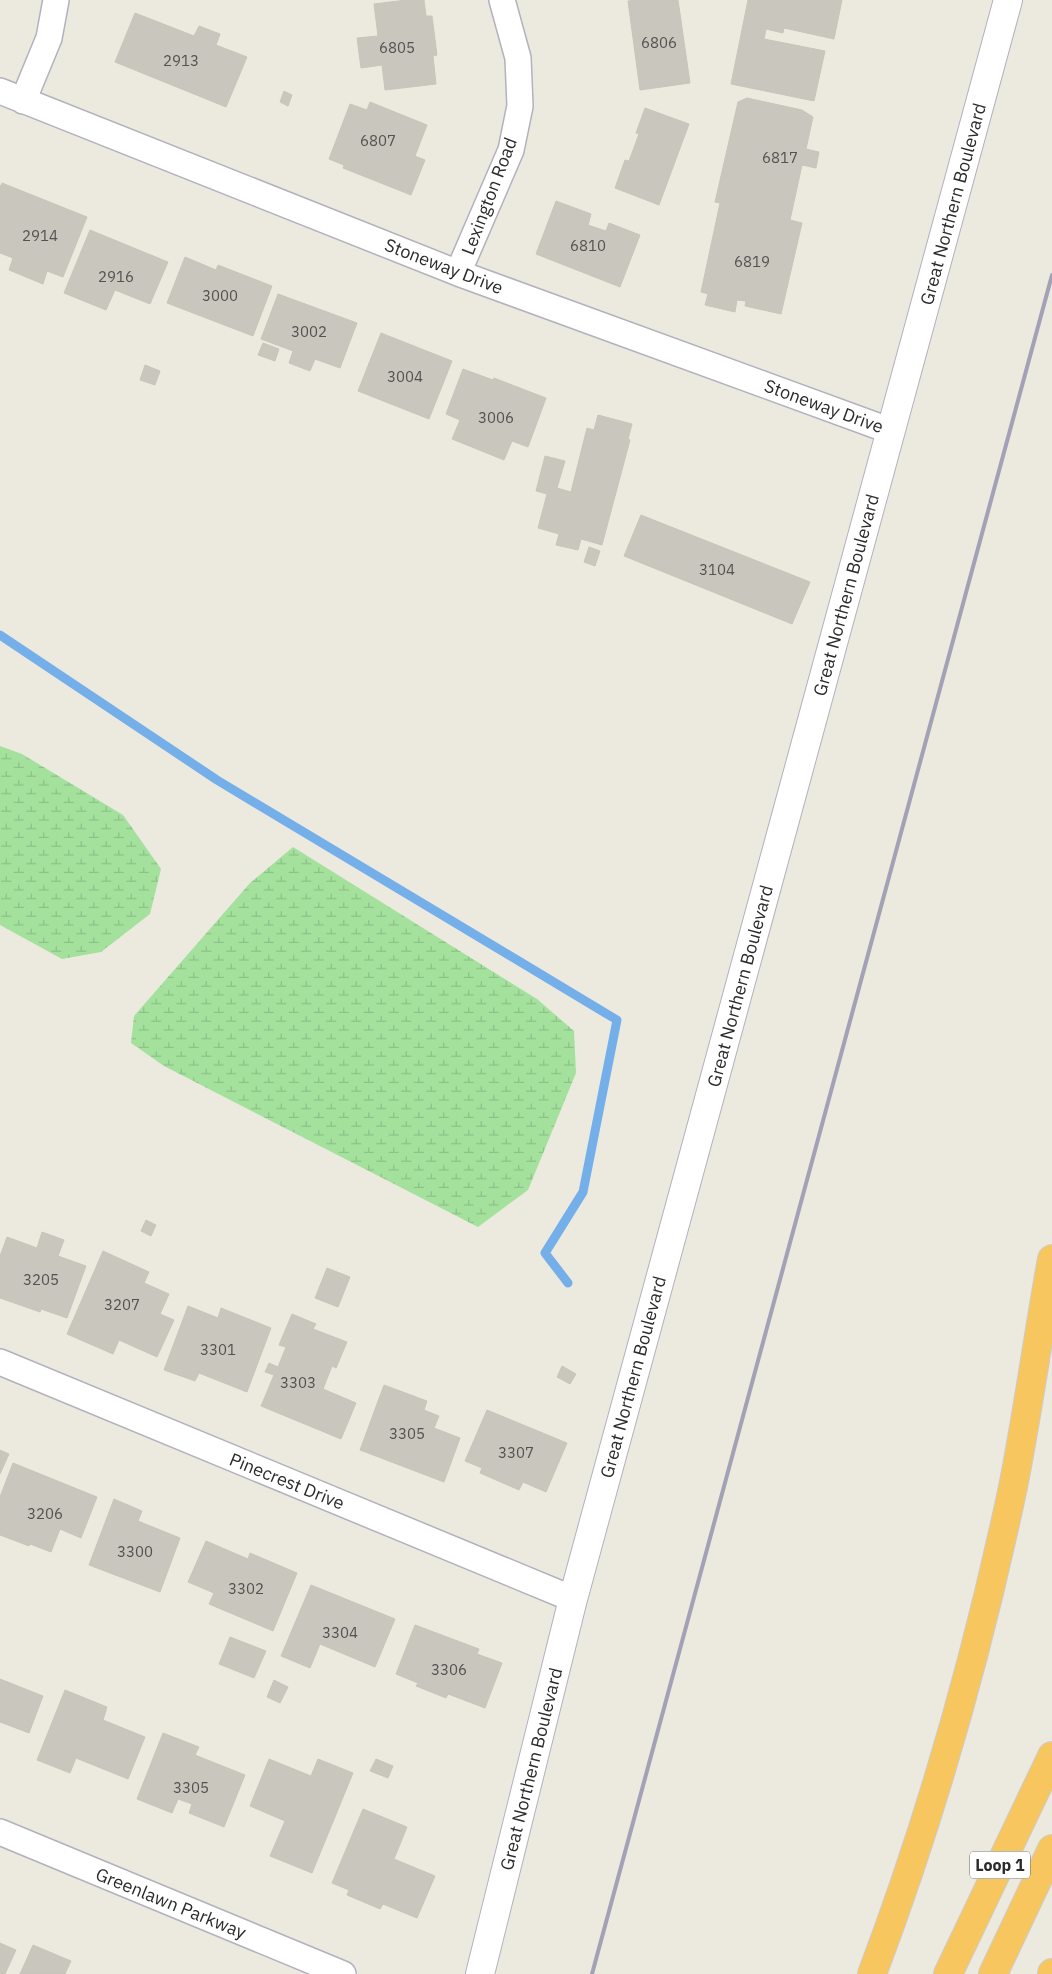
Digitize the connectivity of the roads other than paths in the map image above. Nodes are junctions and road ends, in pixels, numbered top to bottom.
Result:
1 (56, 0) edge
2 (502, 0) edge
3 (1008, 0) edge
4 (0, 91) edge
5 (23, 101) junction
6 (458, 273) junction
7 (891, 431) junction
8 (1052, 1259) edge
9 (0, 1362) edge
10 (574, 1599) junction
11 (1052, 1756) edge
12 (0, 1832) edge
13 (1052, 1849) edge
14 (343, 1974) edge
15 (480, 1974) edge
16 (872, 1974) edge
17 (948, 1974) edge
18 (993, 1974) edge

1 - 5 street
2 - 6 street, Lexington Road
3 - 7 street, Great Northern Boulevard
4 - 5 street, Stoneway Drive
5 - 6 street, Stoneway Drive
6 - 7 street, Stoneway Drive
7 - 10 street, Great Northern Boulevard
8 - 16 highway
9 - 10 street, Pinecrest Drive
10 - 15 street, Great Northern Boulevard
11 - 17 highway, Loop 1
12 - 14 street, Greenlawn Parkway
13 - 18 highway

